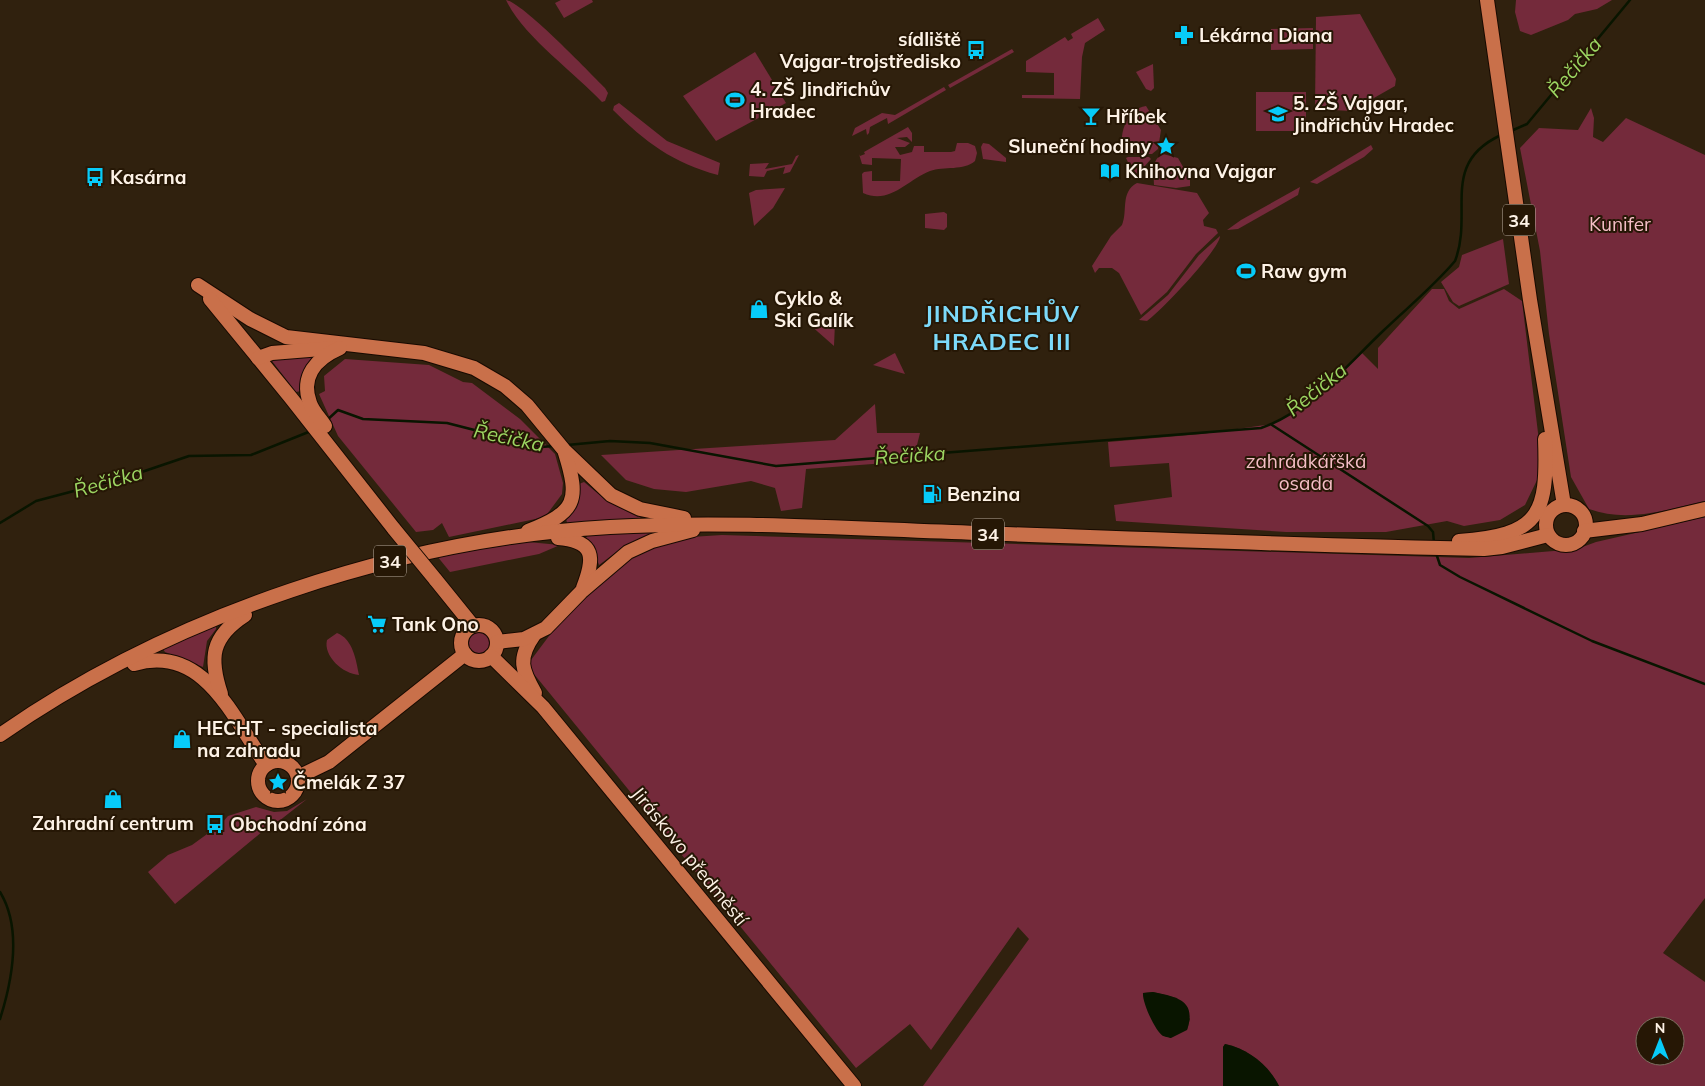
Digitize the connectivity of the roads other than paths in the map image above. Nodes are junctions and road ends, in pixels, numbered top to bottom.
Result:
1 (1487, 0) edge
2 (286, 336) junction
3 (355, 346) junction
4 (340, 348) junction
5 (258, 358) junction
6 (1547, 401) junction
7 (564, 450) junction
8 (372, 500) junction
9 (1564, 505) junction
10 (1705, 509) edge
11 (719, 525) junction
12 (1584, 531) junction
13 (1548, 535) junction
14 (534, 536) junction
15 (512, 538) junction
16 (1441, 548) junction
17 (581, 592) junction
18 (271, 598) junction
19 (473, 626) junction
20 (534, 635) junction
21 (497, 642) junction
22 (465, 654) junction
23 (491, 656) junction
24 (102, 674) junction
25 (223, 700) junction
26 (543, 707) junction
27 (0, 735) edge
28 (266, 765) junction
29 (298, 776) junction
30 (854, 1086) edge

1 - 6 main road, 34
2 - 3 main road
2 - 5 main road
2 - 5 main road
3 - 4 main road
3 - 7 main road
4 - 5 main road
4 - 8 main road
5 - 8 main road
6 - 9 main road, 34
6 - 16 main road, 34
7 - 11 main road
7 - 15 main road
8 - 19 main road, bridge
9 - 12 main road
9 - 13 main road
10 - 12 main road
11 - 14 main road, 34
11 - 16 main road, 34
11 - 17 main road
12 - 13 main road
13 - 16 main road, 34
14 - 15 main road, 34
14 - 17 main road
15 - 18 main road, 34
17 - 20 main road
18 - 24 main road, 34
18 - 25 main road
19 - 21 main road
19 - 22 main road
20 - 21 main road
20 - 26 main road
21 - 23 main road
22 - 23 main road
22 - 29 main road
23 - 26 main road, Jiráskovo předměstí
24 - 25 main road
24 - 27 main road, 34
25 - 28 main road
26 - 30 main road, Jiráskovo předměstí
28 - 29 main road
28 - 29 main road

